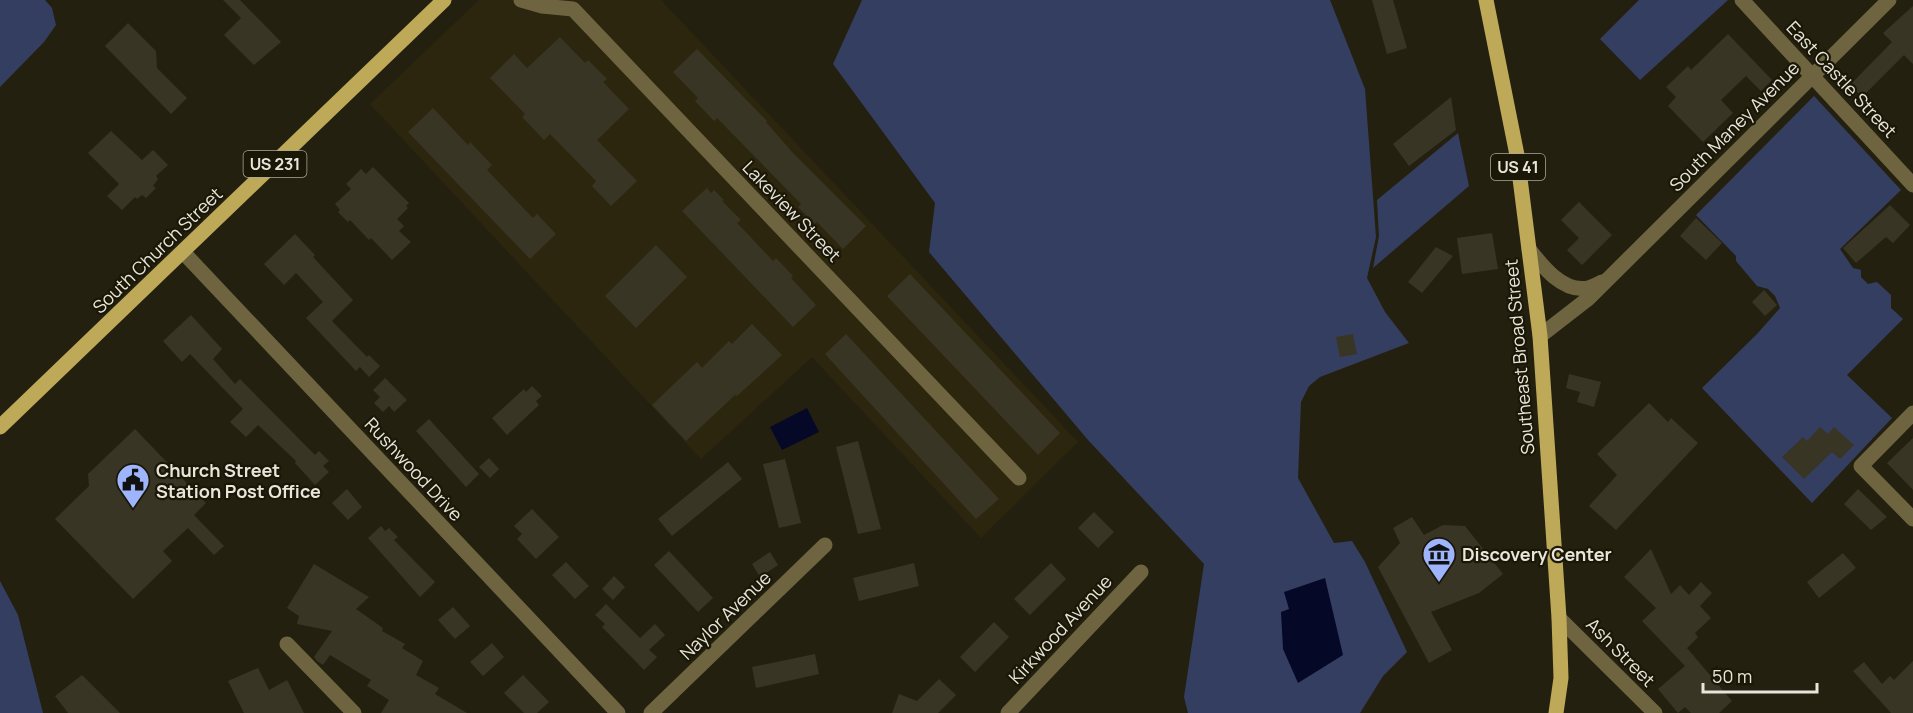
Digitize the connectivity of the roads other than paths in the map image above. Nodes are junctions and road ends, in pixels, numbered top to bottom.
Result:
1 (444, 0) edge
2 (521, 0) edge
3 (1486, 0) edge
4 (1742, 0) edge
5 (1889, 0) edge
6 (1812, 75) junction
7 (1913, 185) edge
8 (1529, 249) junction
9 (183, 252) junction
10 (1608, 280) junction
11 (1540, 336) junction
12 (1913, 413) edge
13 (0, 427) edge
14 (1018, 478) dead end
15 (1913, 519) edge
16 (825, 545) dead end
17 (1141, 572) dead end
18 (1559, 618) junction
19 (287, 644) dead end
20 (354, 713) edge
21 (618, 713) edge
22 (651, 713) edge
23 (1008, 713) edge
24 (1556, 713) edge
25 (1655, 713) edge

1 - 9 main road, South Church Street / US 231
2 - 14 street, Lakeview Street
3 - 8 main road, Southeast Broad Street / US 41
4 - 6 street, East Castle Street
5 - 6 street, South Maney Avenue
6 - 7 street, East Castle Street
6 - 10 street, South Maney Avenue
8 - 10 street, South Maney Avenue
8 - 11 main road, Southeast Broad Street / US 41
9 - 13 main road, South Church Street / US 231
9 - 21 street, Rushwood Drive
10 - 11 street, South Maney Avenue
11 - 18 main road, Southeast Broad Street / US 41
12 - 15 street
16 - 22 street, Naylor Avenue
17 - 23 street, Kirkwood Avenue
18 - 24 main road, Southeast Broad Street / US 41
18 - 25 street, Ash Street
19 - 20 street

